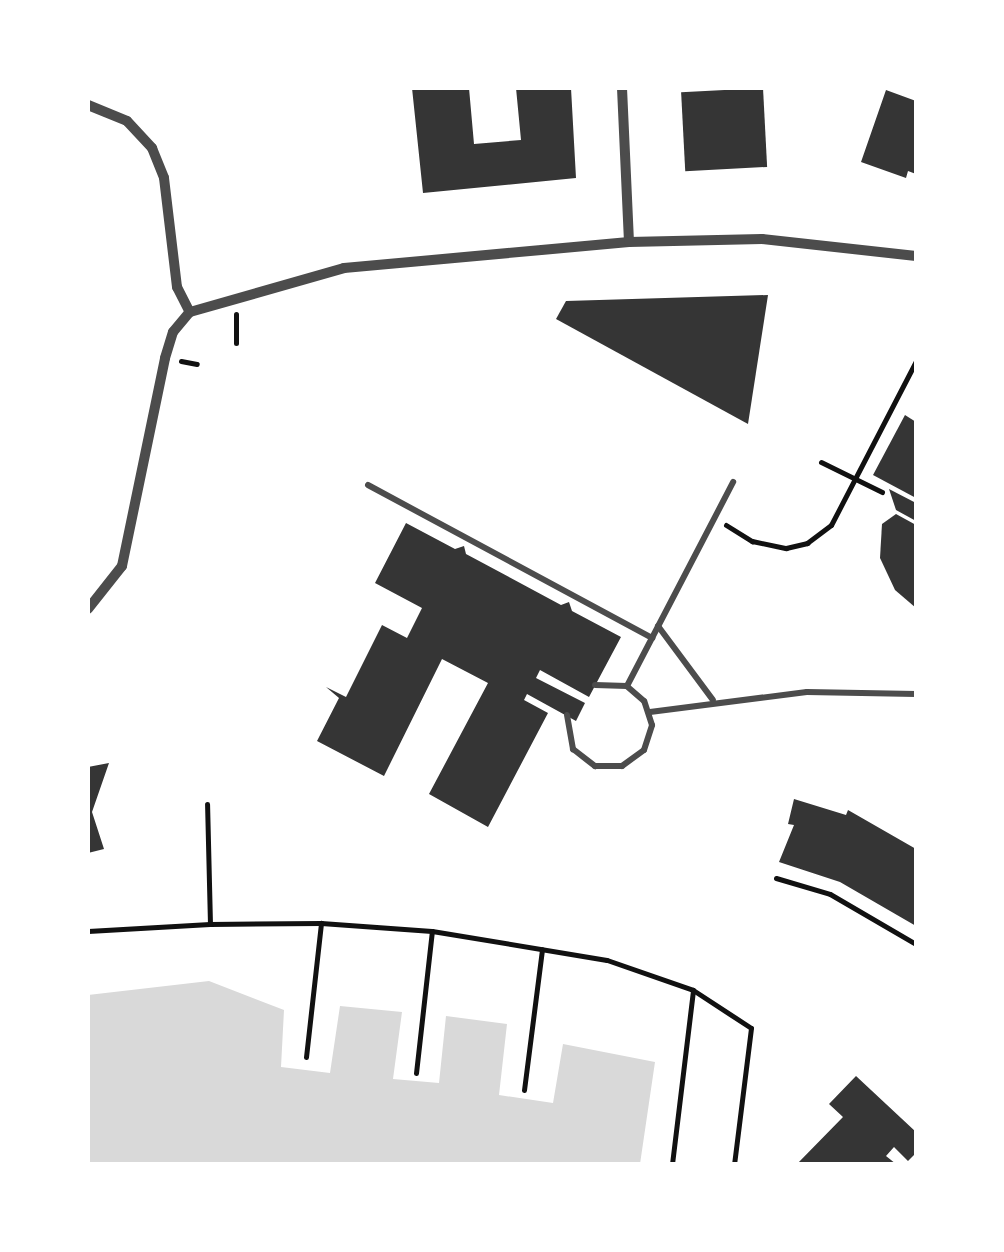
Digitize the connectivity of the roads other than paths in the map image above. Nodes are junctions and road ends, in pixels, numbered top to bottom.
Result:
1 (622, 88) edge
2 (88, 105) edge
3 (629, 242) junction
4 (916, 256) edge
5 (190, 312) junction
6 (734, 482) dead end
7 (368, 485) dead end
8 (88, 609) edge
9 (658, 626) junction
10 (652, 638) junction
11 (595, 685) dead end
12 (627, 686) junction
13 (916, 694) edge
14 (713, 700) junction
15 (650, 712) junction
16 (567, 716) dead end

1 - 3 street
2 - 5 street
3 - 4 street
3 - 5 street
5 - 8 street
6 - 9 lane
7 - 10 lane
9 - 10 lane
9 - 14 lane
10 - 12 lane
11 - 12 lane
12 - 15 lane
13 - 14 lane
14 - 15 lane
15 - 16 lane

